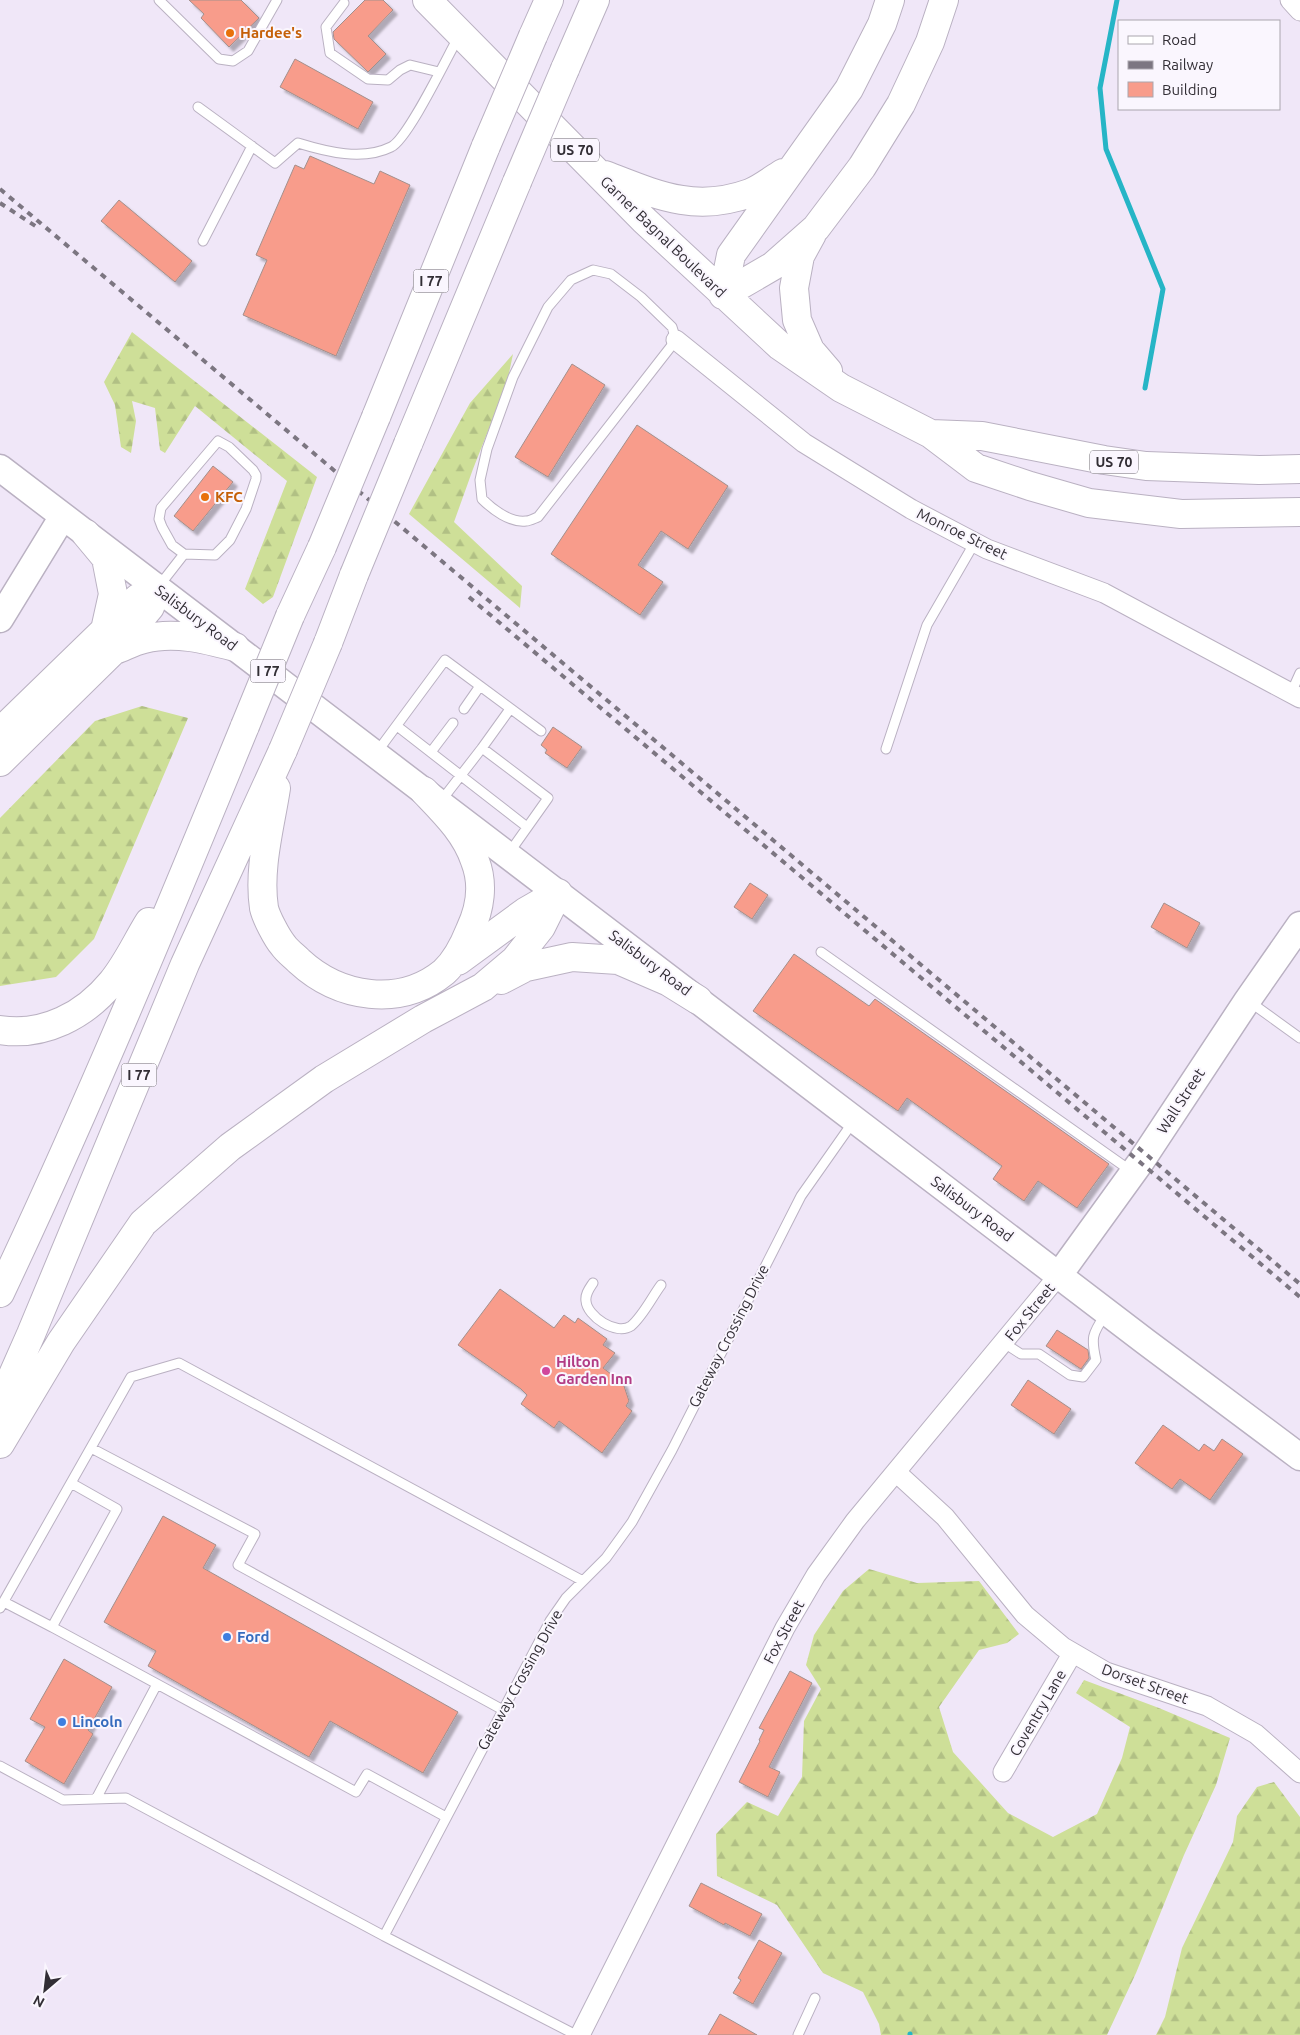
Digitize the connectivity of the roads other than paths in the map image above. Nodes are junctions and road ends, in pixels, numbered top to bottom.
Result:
1 (158, 0) edge
2 (277, 0) edge
3 (427, 0) edge
4 (542, 0) edge
5 (549, 0) edge
6 (595, 0) edge
7 (890, 0) edge
8 (944, 0) edge
9 (1290, 0) edge
10 (344, 3) dead end
11 (1300, 12) edge
12 (460, 34) junction
13 (534, 36) junction
14 (439, 72) junction
15 (198, 107) dead end
16 (252, 146) junction
17 (807, 148) junction
18 (596, 171) junction
19 (816, 228) junction
20 (203, 240) dead end
21 (723, 295) junction
22 (676, 340) junction
23 (841, 388) junction
24 (931, 434) junction
25 (0, 468) edge
26 (1300, 470) edge
27 (1300, 512) edge
28 (63, 516) junction
29 (86, 534) junction
30 (975, 542) junction
31 (184, 554) junction
32 (157, 588) junction
33 (0, 619) edge
34 (109, 641) junction
35 (235, 647) junction
36 (1300, 673) edge
37 (480, 686) junction
38 (1296, 695) edge
39 (464, 709) dead end
40 (510, 709) junction
41 (453, 723) dead end
42 (397, 726) junction
43 (541, 731) dead end
44 (0, 732) edge
45 (482, 748) junction
46 (886, 749) dead end
47 (283, 750) junction
48 (431, 752) junction
49 (376, 754) junction
50 (0, 762) edge
51 (460, 775) junction
52 (222, 781) junction
53 (432, 797) junction
54 (527, 827) junction
55 (508, 855) junction
56 (558, 893) junction
57 (1300, 925) edge
58 (821, 952) dead end
59 (444, 971) junction
60 (483, 988) junction
61 (698, 1000) junction
62 (1247, 1001) junction
63 (0, 1030) edge
64 (1300, 1038) edge
65 (854, 1120) junction
66 (1133, 1173) junction
67 (1059, 1276) junction
68 (593, 1283) dead end
69 (661, 1285) dead end
70 (0, 1293) edge
71 (1107, 1312) junction
72 (1004, 1343) junction
73 (0, 1404) edge
74 (0, 1444) edge
75 (91, 1448) junction
76 (1300, 1457) edge
77 (897, 1473) junction
78 (71, 1483) junction
79 (583, 1581) junction
80 (2, 1605) edge
81 (52, 1627) junction
82 (1072, 1654) junction
83 (157, 1684) junction
84 (503, 1710) junction
85 (0, 1766) edge
86 (1003, 1772) dead end
87 (1300, 1774) edge
88 (96, 1799) junction
89 (446, 1817) junction
90 (384, 1936) junction
91 (815, 1998) dead end
92 (576, 2035) edge
93 (580, 2035) edge
94 (798, 2035) edge

1 - 2 lane
3 - 12 highway, Garner Bagnal Boulevard / US 70
4 - 13 highway
5 - 13 highway, I 77
6 - 47 highway, I 77, bridge
7 - 17 highway
8 - 19 highway
9 - 11 street
10 - 14 lane
12 - 14 lane
12 - 18 highway, Garner Bagnal Boulevard / US 70
13 - 52 highway, I 77, bridge
14 - 16 lane
15 - 16 lane
16 - 20 lane
17 - 18 highway
17 - 21 highway
18 - 21 highway, Garner Bagnal Boulevard / US 70
19 - 21 highway
19 - 23 highway
21 - 23 highway, Garner Bagnal Boulevard / US 70
22 - 22 lane
22 - 30 street, Monroe Street
23 - 24 highway, Garner Bagnal Boulevard / US 70
24 - 26 highway, Garner Bagnal Boulevard / US 70
24 - 27 highway, Garner Bagnal Boulevard / US 70
25 - 28 street, Salisbury Road
28 - 29 street, Salisbury Road
28 - 33 street
29 - 32 street, Salisbury Road
29 - 34 highway
30 - 38 street, Monroe Street
30 - 46 lane
31 - 31 lane
31 - 32 lane
32 - 34 highway
32 - 35 street, Salisbury Road
34 - 35 highway
34 - 44 highway
34 - 50 highway
35 - 49 street, Salisbury Road
36 - 38 lane
37 - 39 lane
37 - 40 lane
37 - 42 lane
40 - 43 lane
40 - 45 lane
41 - 48 lane
42 - 48 lane
42 - 49 lane
45 - 51 lane
45 - 54 lane
47 - 59 highway
47 - 73 highway, I 77
48 - 51 lane
49 - 53 street, Salisbury Road
51 - 53 lane
51 - 54 lane
52 - 63 highway
52 - 70 highway, I 77
53 - 55 street, Salisbury Road
53 - 59 highway
54 - 55 lane
55 - 56 street, Salisbury Road
56 - 59 highway
56 - 60 highway
56 - 61 street, Salisbury Road
57 - 62 street, Wall Street
58 - 66 lane
60 - 61 highway
60 - 74 highway
61 - 65 street, Salisbury Road
62 - 64 lane
62 - 66 street, Wall Street
65 - 67 street, Salisbury Road
65 - 79 lane, Gateway Crossing Drive
66 - 67 street, Wall Street
67 - 71 street, Salisbury Road
67 - 72 street, Fox Street
68 - 69 lane
71 - 72 lane
71 - 76 street, Salisbury Road
72 - 77 street, Fox Street
75 - 78 lane
75 - 79 lane
75 - 84 lane
77 - 82 street, Dorset Street
77 - 93 street, Fox Street
78 - 80 lane
78 - 81 lane
79 - 84 lane, Gateway Crossing Drive
80 - 81 lane
81 - 83 lane
82 - 86 street, Coventry Lane
82 - 87 street, Dorset Street
83 - 88 lane
83 - 89 lane
84 - 89 lane, Gateway Crossing Drive
85 - 88 lane
88 - 90 lane
89 - 90 lane, Gateway Crossing Drive
90 - 92 lane
91 - 94 lane

